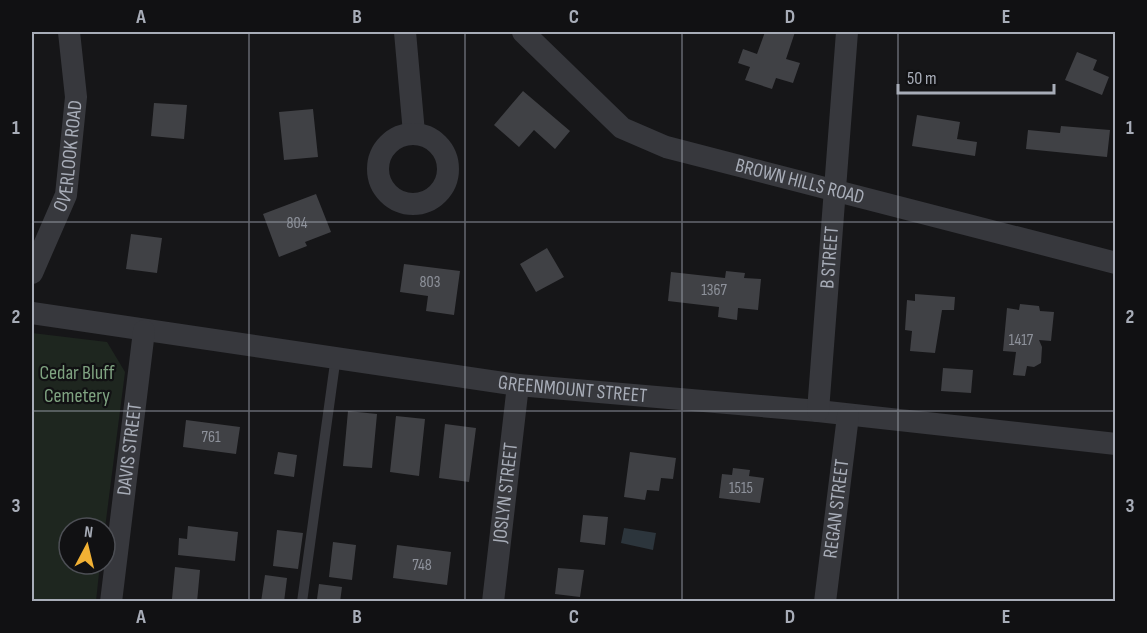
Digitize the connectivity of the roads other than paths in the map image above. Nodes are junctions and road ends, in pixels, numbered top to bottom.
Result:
1 (69, 32) edge
2 (405, 32) edge
3 (522, 32) edge
4 (847, 32) edge
5 (414, 133) dead end
6 (836, 190) junction
7 (1116, 263) edge
8 (32, 273) edge
9 (32, 313) edge
10 (144, 331) junction
11 (336, 356) junction
12 (518, 385) junction
13 (818, 411) junction
14 (848, 416) junction
15 (1116, 444) edge
16 (111, 602) edge
17 (302, 602) edge
18 (493, 602) edge
19 (825, 602) edge

1 - 8 street, OVERLOOK ROAD
2 - 5 street
3 - 6 street, BROWN HILLS ROAD
4 - 6 street, B STREET
6 - 7 street, BROWN HILLS ROAD
6 - 13 street, B STREET
9 - 10 street, GREENMOUNT STREET
10 - 11 street, GREENMOUNT STREET
10 - 16 street, DAVIS STREET
11 - 12 street, GREENMOUNT STREET
11 - 17 lane
12 - 13 street, GREENMOUNT STREET
12 - 18 street, JOSLYN STREET
13 - 14 street, GREENMOUNT STREET
14 - 15 street, GREENMOUNT STREET
14 - 19 street, REGAN STREET

